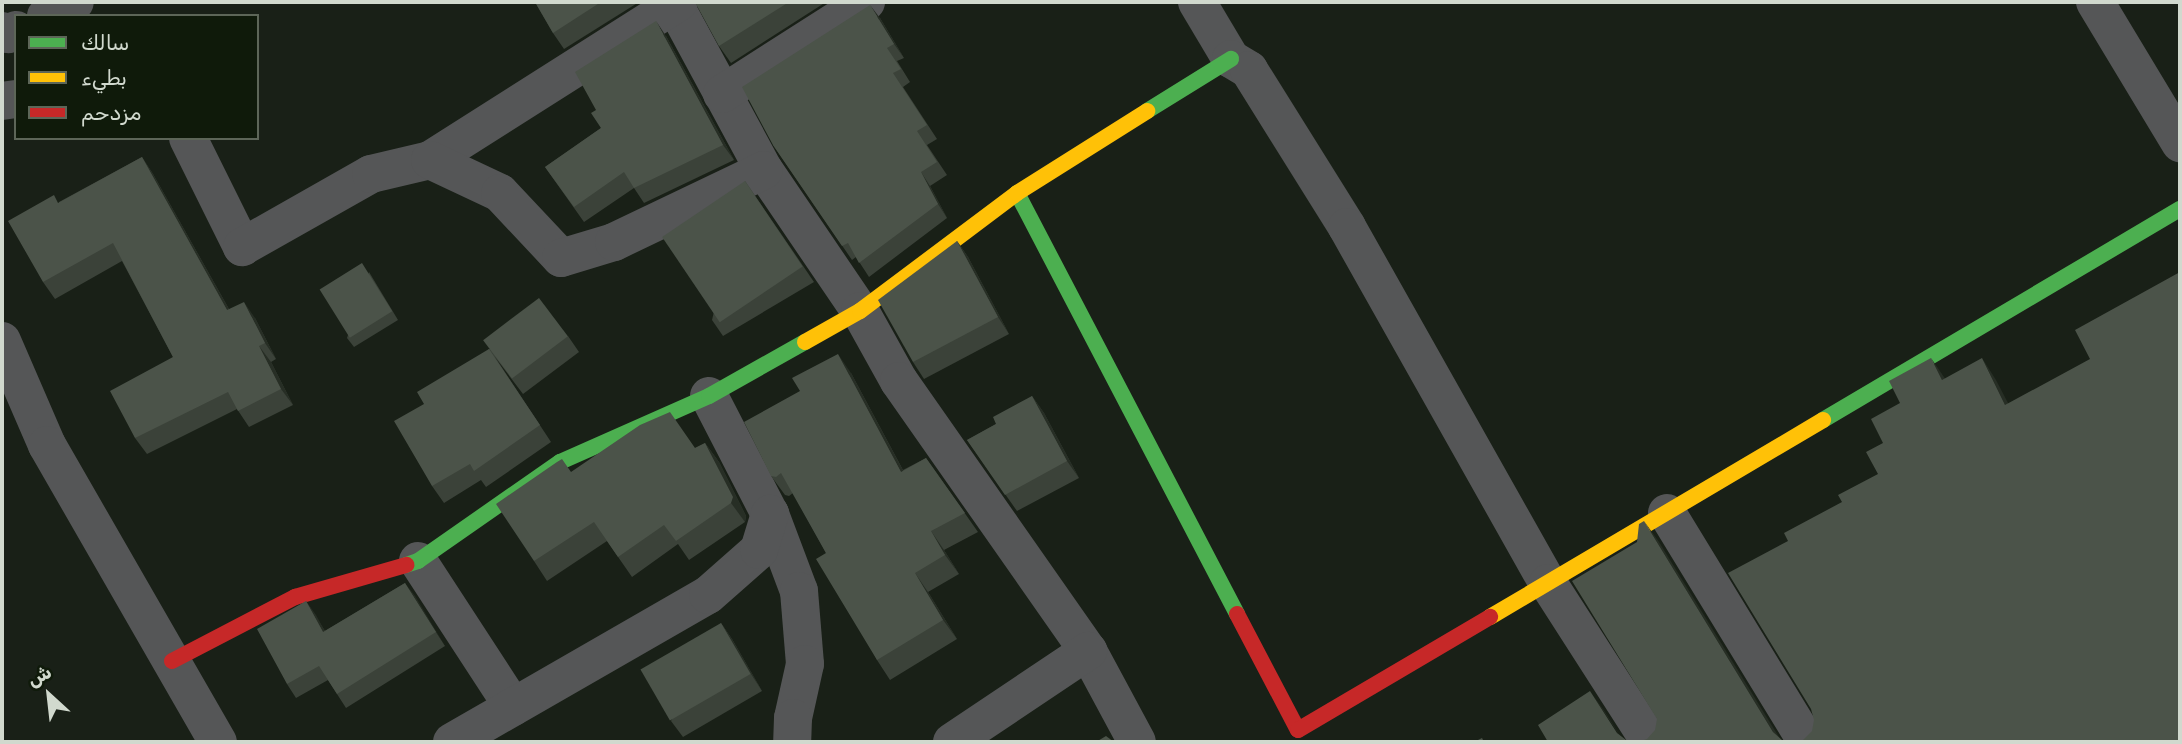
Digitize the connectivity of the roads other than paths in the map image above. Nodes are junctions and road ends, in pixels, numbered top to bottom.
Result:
1 (75, 2) edge
2 (866, 2) edge
3 (1197, 2) edge
4 (2095, 2) edge
5 (676, 3) edge
6 (50, 14) edge
7 (1231, 59) junction
8 (722, 94) junction
9 (189, 140) edge
10 (2180, 144) edge
11 (430, 160) junction
12 (764, 170) junction
13 (1017, 193) junction
14 (2180, 209) edge
15 (860, 311) junction
16 (2, 341) edge
17 (709, 396) junction
18 (1667, 513) junction
19 (770, 514) junction
20 (418, 561) junction
21 (1548, 583) junction
22 (1088, 651) junction
23 (172, 661) junction
24 (513, 707) junction
25 (218, 742) edge
26 (452, 742) edge
27 (792, 742) edge
28 (952, 742) edge
29 (1137, 742) edge
30 (1650, 742) edge
31 (1807, 742) edge

1 - 6 street
2 - 8 street
3 - 7 street
4 - 10 street
5 - 8 street
5 - 11 street
7 - 13 street
7 - 21 street
8 - 12 street
9 - 11 street
11 - 12 street
12 - 15 street
13 - 15 street
13 - 21 street
14 - 18 street
15 - 17 street
15 - 22 street
16 - 23 street
17 - 19 street
17 - 20 street
18 - 21 street
18 - 31 street
19 - 24 street
19 - 27 street
20 - 23 street
20 - 24 street
21 - 30 street
22 - 28 street
22 - 29 street
23 - 25 street
24 - 26 street

